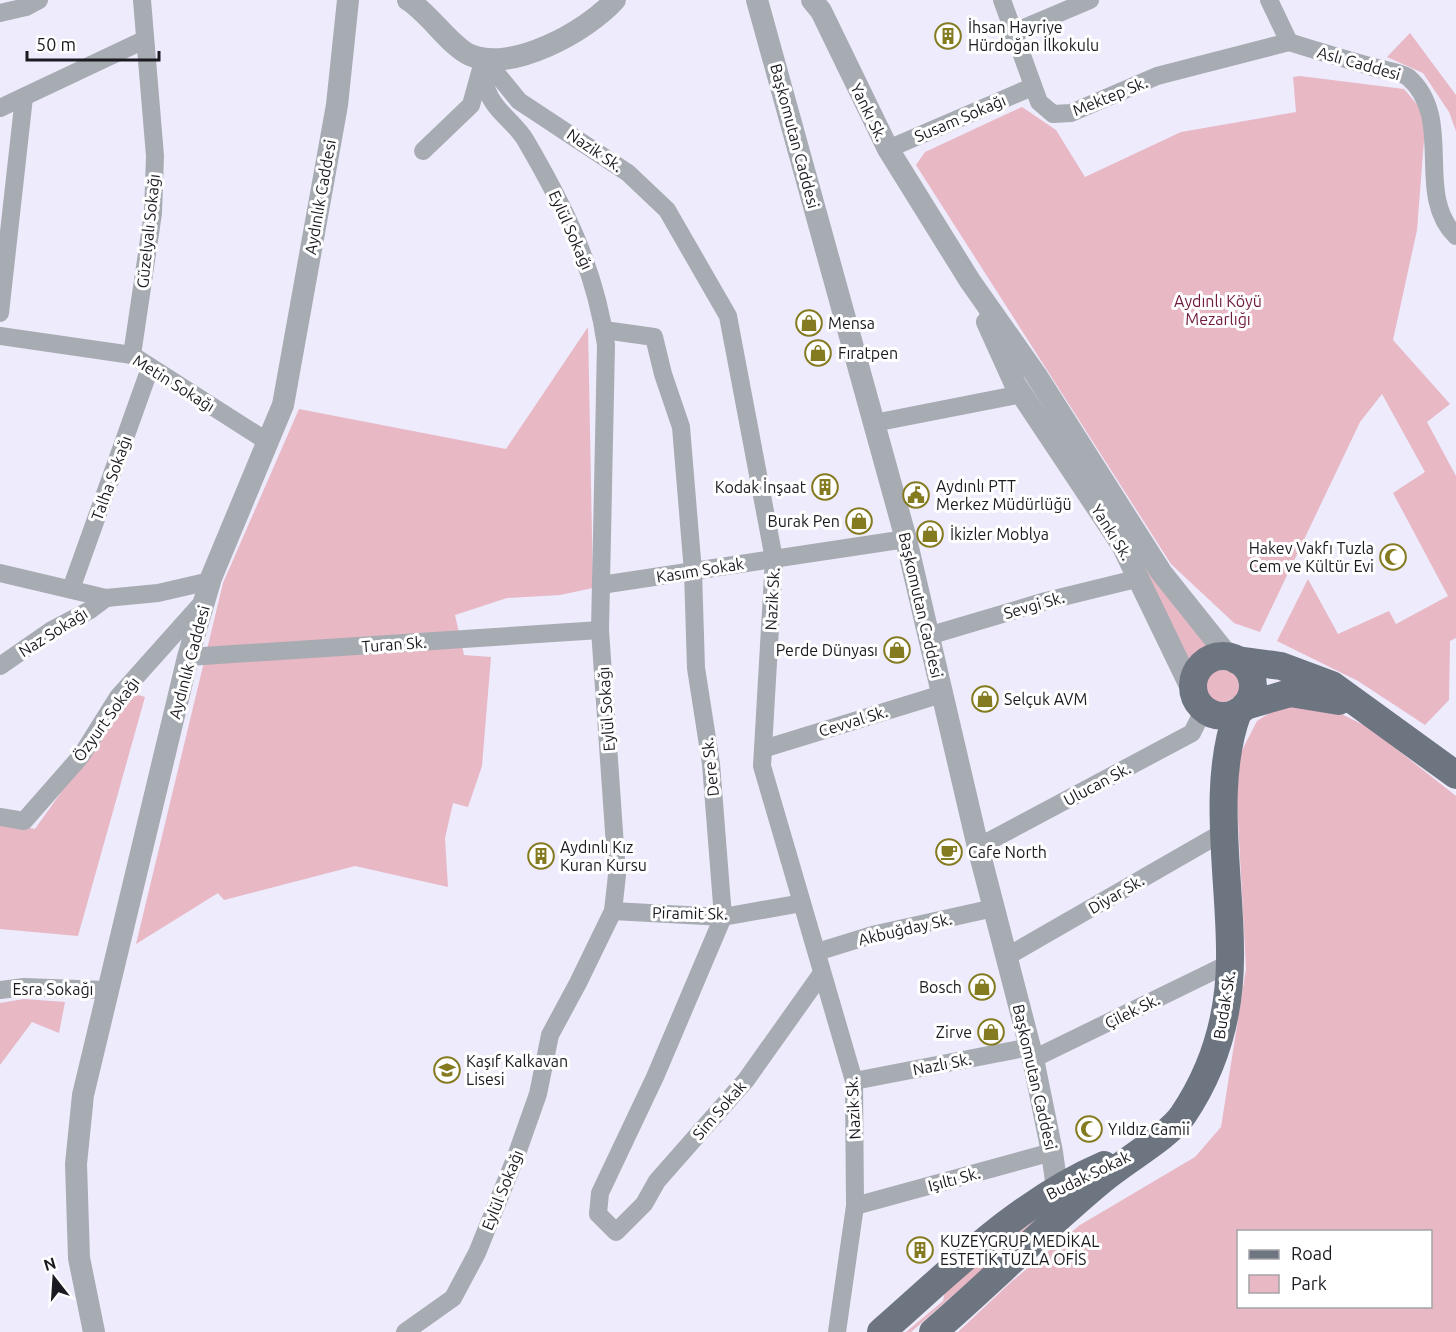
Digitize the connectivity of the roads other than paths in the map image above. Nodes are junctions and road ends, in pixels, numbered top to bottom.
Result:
1 (39, 0) edge
2 (142, 0) edge
3 (348, 0) edge
4 (408, 0) edge
5 (615, 0) edge
6 (757, 0) edge
7 (812, 0) edge
8 (1002, 0) edge
9 (1090, 0) edge
10 (1269, 0) edge
11 (0, 12) edge
12 (1012, 33) junction
13 (144, 40) junction
14 (1289, 42) junction
15 (484, 58) junction
16 (1032, 87) junction
17 (24, 96) junction
18 (0, 108) edge
19 (888, 149) junction
20 (423, 151) dead end
21 (5, 236) edge
22 (1456, 236) edge
23 (970, 281) junction
24 (0, 313) edge
25 (604, 330) junction
26 (0, 336) edge
27 (132, 355) junction
28 (150, 368) junction
29 (1022, 394) junction
30 (874, 423) junction
31 (268, 442) junction
32 (906, 539) junction
33 (774, 559) junction
34 (693, 572) junction
35 (0, 573) edge
36 (1140, 578) junction
37 (601, 585) junction
38 (71, 589) junction
39 (208, 590) junction
40 (106, 598) junction
41 (600, 630) junction
42 (928, 636) junction
43 (188, 657) junction
44 (1232, 658) junction
45 (0, 666) edge
46 (942, 694) junction
47 (1219, 707) junction
48 (1369, 711) junction
49 (763, 749) junction
50 (1456, 775) edge
51 (0, 816) edge
52 (1226, 831) junction
53 (978, 847) junction
54 (802, 903) junction
55 (994, 908) junction
56 (613, 910) junction
57 (723, 917) junction
58 (817, 952) junction
59 (1006, 957) junction
60 (1230, 963) junction
61 (822, 973) junction
62 (0, 990) edge
63 (106, 990) junction
64 (1031, 1053) junction
65 (854, 1081) junction
66 (1140, 1150) joint
67 (1052, 1152) junction
68 (1059, 1202) junction
69 (855, 1206) junction
70 (608, 1223) joint
71 (935, 1331) edge
72 (94, 1332) edge
73 (405, 1332) edge
74 (837, 1332) edge
75 (881, 1332) edge

1 - 11 street
2 - 13 street, Güzelyalı Sokağı
3 - 31 street, Aydınlık Caddesi
4 - 15 street, Nazik Sk.
5 - 15 street
6 - 30 street, Başkomutan Caddesi
7 - 19 street, Yankı Sk.
8 - 12 street, Mektep Sk.
9 - 12 street
10 - 14 street
12 - 16 street, Mektep Sk.
13 - 17 street
13 - 27 street, Güzelyalı Sokağı
14 - 16 street, Mektep Sk.
14 - 22 street, Aslı Caddesi
15 - 20 street
15 - 25 street, Eylül Sokağı
15 - 33 street, Nazik Sk.
16 - 19 street, Susam Sokağı
17 - 18 street
17 - 21 street
19 - 23 street, Yankı Sk.
21 - 24 street
23 - 29 street, Yankı Sk.
23 - 44 street, Yankı Sk.
25 - 34 street, Dere Sk.
25 - 37 street, Eylül Sokağı
26 - 27 street, Metin Sokağı
27 - 28 street, Metin Sokağı
28 - 31 street, Metin Sokağı
28 - 38 street, Talha Sokağı
29 - 30 street
29 - 36 street, Yankı Sk.
30 - 32 street, Başkomutan Caddesi
31 - 39 street, Aydınlık Caddesi
32 - 33 street, Kasım Sokak
32 - 42 street, Başkomutan Caddesi
33 - 34 street, Kasım Sokak
33 - 49 street, Nazik Sk.
34 - 37 street, Kasım Sokak
34 - 57 street, Dere Sk.
35 - 38 street
36 - 42 street, Sevgi Sk.
36 - 47 street, Yankı Sk.
37 - 41 street, Eylül Sokağı
38 - 40 street
39 - 40 street
39 - 43 street, Aydınlık Caddesi
39 - 51 street, Özyurt Sokağı
40 - 45 street, Naz Sokağı
41 - 43 street, Turan Sk.
41 - 56 street, Eylül Sokağı
42 - 46 street, Başkomutan Caddesi
43 - 63 street, Aydınlık Caddesi
44 - 47 main road
44 - 47 main road
44 - 48 main road
46 - 49 street, Cevval Sk.
46 - 53 street, Başkomutan Caddesi
47 - 48 main road
47 - 52 main road, Budak Sk.
47 - 53 street, Ulucan Sk.
48 - 50 main road
49 - 54 street, Nazik Sk.
52 - 59 street, Diyar Sk.
52 - 60 main road, Budak Sk.
53 - 55 street, Başkomutan Caddesi
54 - 57 street, Piramit Sk.
54 - 58 street, Nazik Sk.
55 - 58 street, Akbuğday Sk.
55 - 59 street, Başkomutan Caddesi
56 - 57 street, Piramit Sk.
56 - 73 street, Eylül Sokağı
57 - 70 street, Dere Sk.
58 - 61 street, Nazik Sk.
59 - 64 street, Başkomutan Caddesi
60 - 64 street, Çilek Sk.
60 - 66 main road, Budak Sk.
61 - 65 street, Nazik Sk.
61 - 70 street, Sim Sokak
62 - 63 street, Esra Sokağı
63 - 72 street, Aydınlık Caddesi
64 - 65 street, Nazlı Sk.
64 - 67 street, Başkomutan Caddesi
65 - 69 street, Nazik Sk.
66 - 68 main road, Budak Sokak
67 - 68 street, Başkomutan Caddesi
67 - 69 street, Işıltı Sk.
68 - 71 main road, Budak Sokak
68 - 75 main road, Budak Sokak
69 - 74 street, Nazik Sk.

